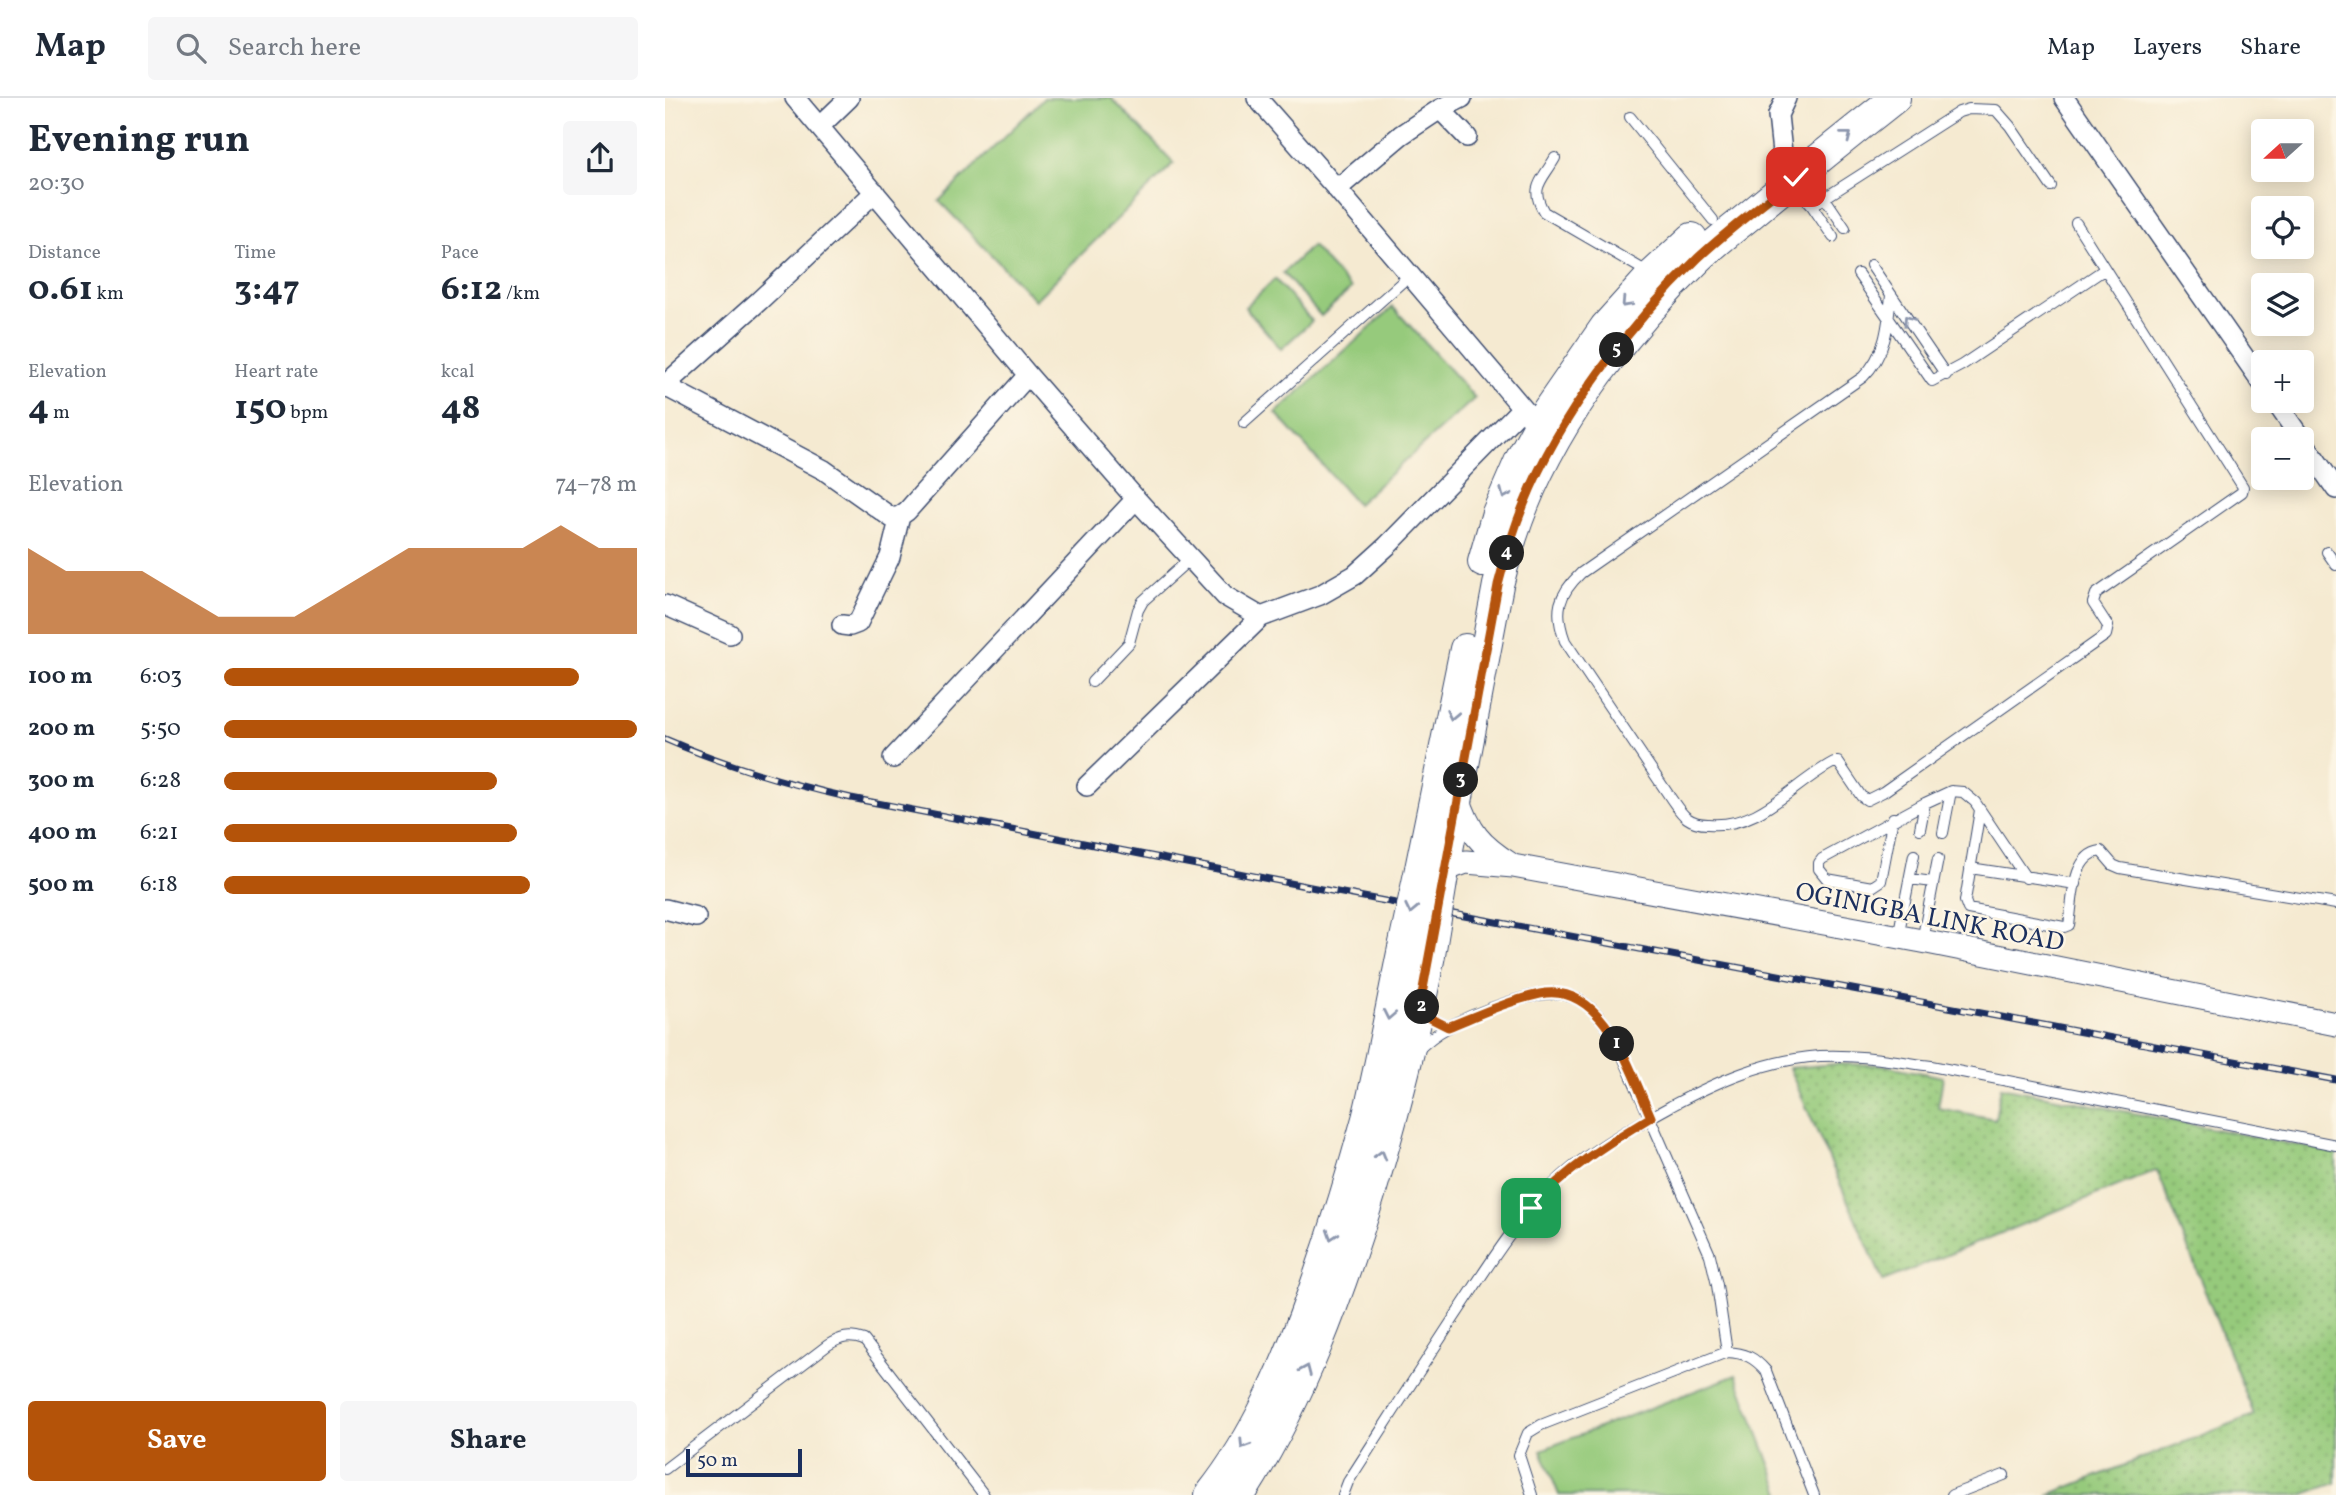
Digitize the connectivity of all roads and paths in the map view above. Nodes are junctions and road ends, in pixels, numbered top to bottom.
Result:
1 (795, 98) edge
2 (849, 98) edge
3 (1258, 98) edge
4 (1462, 98) edge
5 (1786, 98) edge
6 (1862, 98) edge
7 (1895, 98) edge
8 (2064, 98) edge
9 (1440, 109) junction
10 (1630, 117) dead end
11 (820, 126) junction
12 (1467, 137) dead end
13 (1555, 158) dead end
14 (1793, 171) junction
15 (2051, 186) dead end
16 (1337, 189) junction
17 (875, 191) junction
18 (1824, 198) junction
19 (1812, 206) junction
20 (1713, 220) junction
21 (2076, 223) dead end
22 (1845, 228) dead end
23 (1833, 237) dead end
24 (1871, 265) dead end
25 (2105, 269) junction
26 (1858, 274) dead end
27 (1410, 275) junction
28 (1653, 275) junction
29 (1891, 295) junction
30 (1889, 318) junction
31 (2251, 367) edge
32 (1028, 375) junction
33 (1946, 375) junction
34 (665, 385) edge
35 (2283, 413) edge
36 (1530, 417) junction
37 (1244, 423) dead end
38 (2336, 489) edge
39 (1136, 499) junction
40 (900, 516) junction
41 (2327, 552) dead end
42 (1191, 558) junction
43 (2336, 565) edge
44 (665, 605) edge
45 (1261, 617) junction
46 (842, 625) dead end
47 (730, 634) dead end
48 (1092, 682) dead end
49 (893, 758) dead end
50 (1087, 786) dead end
51 (1951, 791) junction
52 (1458, 797) junction
53 (1925, 803) junction
54 (1980, 810) junction
55 (1893, 818) junction
56 (1920, 828) dead end
57 (1943, 833) dead end
58 (1914, 855) dead end
59 (1938, 859) dead end
60 (1513, 866) junction
61 (1970, 868) junction
62 (1436, 872) junction
63 (1910, 878) junction
64 (2025, 878) junction
65 (1933, 883) junction
66 (2076, 884) junction
67 (2336, 904) edge
68 (665, 909) edge
69 (696, 917) dead end
70 (1898, 937) junction
71 (1921, 942) junction
72 (1416, 952) junction
73 (1420, 1005) junction
74 (2336, 1024) edge
75 (1448, 1027) junction
76 (1409, 1059) junction
77 (1651, 1117) junction
78 (2336, 1145) edge
79 (1727, 1352) junction
80 (665, 1469) edge
81 (2004, 1475) dead end
82 (1243, 1494) edge
83 (984, 1495) edge
84 (1210, 1495) edge
85 (1343, 1495) edge
86 (1532, 1495) edge
87 (1814, 1495) edge
88 (1952, 1495) edge

1 - 11 street
2 - 11 street
3 - 16 street
4 - 9 street
5 - 14 street
6 - 14 main road
14 -> 7 main road
8 - 31 street
9 - 12 street
9 - 16 street
10 - 20 lane
11 - 17 street
13 - 28 lane
14 - 18 lane
14 - 19 lane
14 - 20 main road
14 - 52 main road
15 - 18 lane
16 - 27 street
17 - 32 street
17 - 34 street
18 - 19 lane
18 - 22 lane
19 - 23 lane
20 - 28 main road
21 - 25 lane
24 - 29 lane
25 - 30 lane
25 - 33 lane
26 - 30 lane
27 - 36 street
27 - 37 lane
28 -> 36 main road
29 - 30 lane
33 -> 29 lane
30 - 33 lane
32 - 39 street
32 - 40 street
34 - 40 street
35 - 38 street
36 - 45 street
36 -> 62 main road
39 - 42 street
39 - 49 street
40 - 46 street
41 - 43 lane
42 - 45 street
42 - 48 lane
44 - 47 street
45 - 50 street
51 - 53 lane
51 - 54 lane
51 - 57 lane
52 - 60 street
52 - 62 main road
53 - 55 lane
53 - 56 lane
54 - 61 lane
54 - 64 lane
55 - 55 lane
58 - 63 lane
59 - 65 lane
60 - 62 street, OGINIGBA LINK ROAD
60 - 70 street, OGINIGBA LINK ROAD
61 - 64 lane
61 - 66 lane
62 - 72 main road, bridge
63 - 65 lane
63 - 70 lane
64 - 66 lane
65 - 71 lane
66 - 67 lane
68 - 69 street
70 - 71 street, OGINIGBA LINK ROAD
71 - 74 street, OGINIGBA LINK ROAD
72 - 73 main road
72 -> 84 main road
73 - 75 lane
73 - 76 main road
75 - 76 lane
75 - 77 lane
82 -> 76 main road
77 - 78 lane
77 - 79 lane
77 - 85 lane
79 - 86 lane
79 - 87 lane
80 - 83 lane
81 - 88 lane

